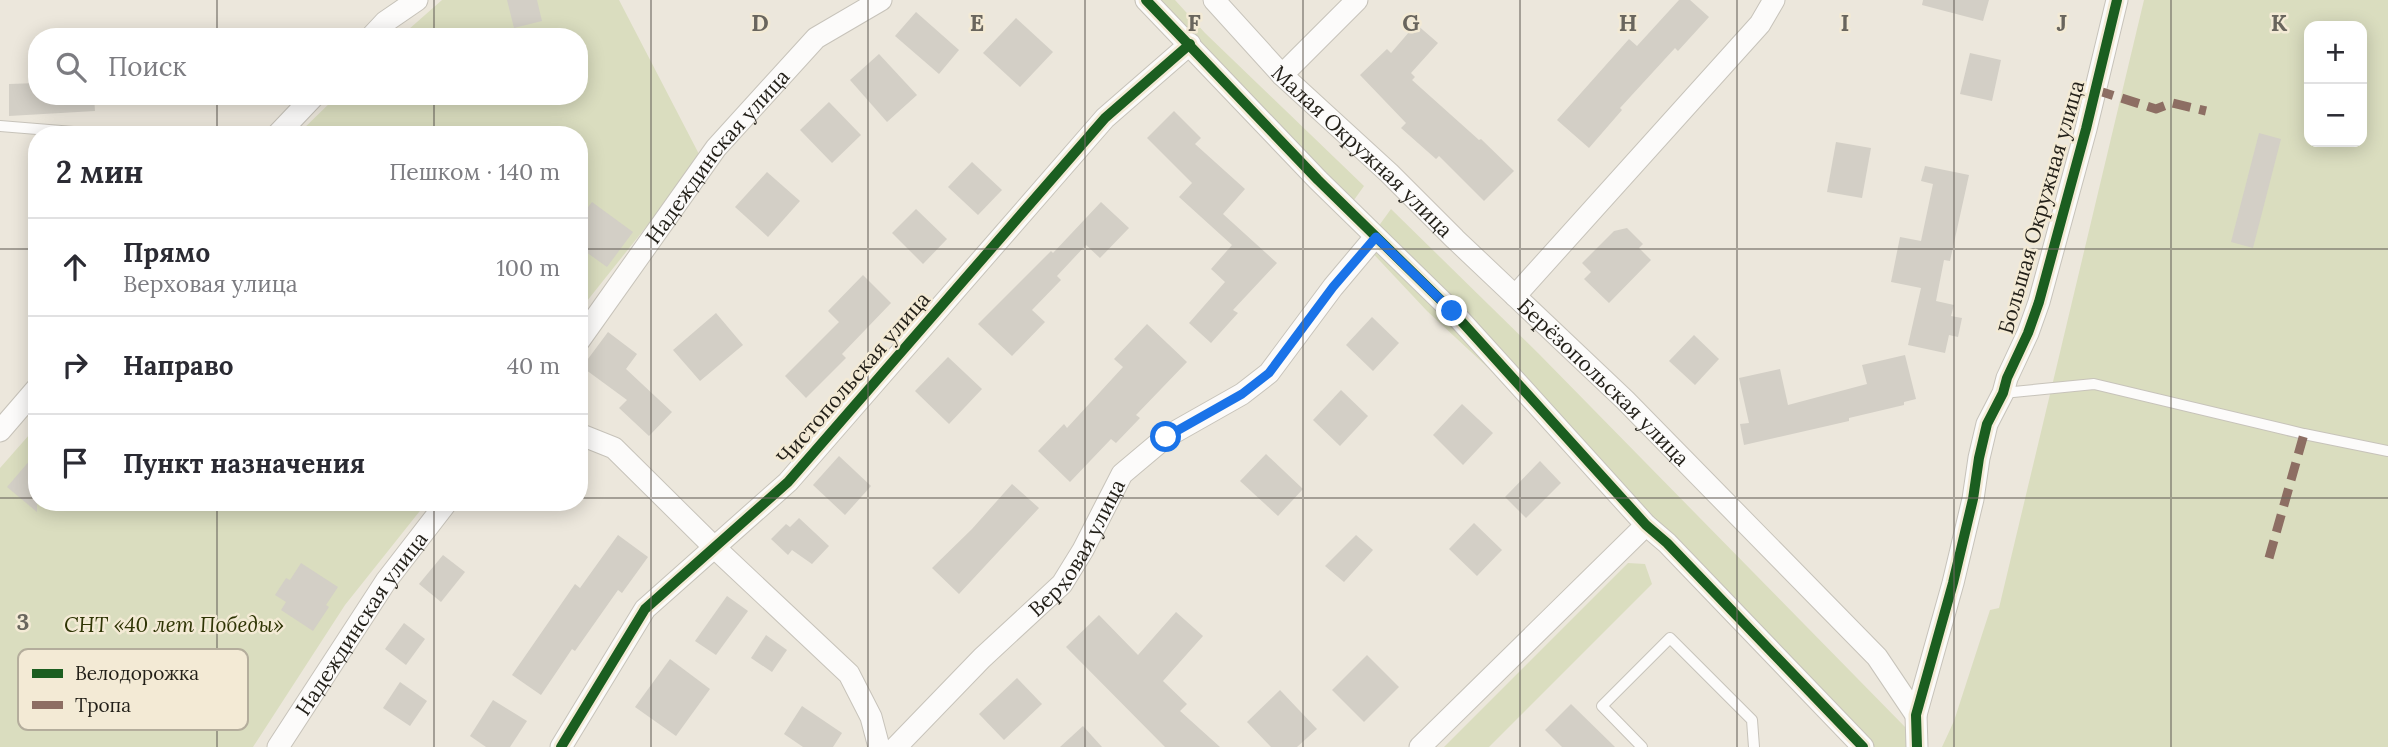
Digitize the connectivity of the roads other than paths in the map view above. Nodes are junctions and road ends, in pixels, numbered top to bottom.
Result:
1 (417, 0) edge
2 (881, 0) edge
3 (1146, 0) edge
4 (1214, 0) edge
5 (1357, 0) edge
6 (1774, 0) edge
7 (2117, 0) edge
8 (379, 28) edge
9 (1191, 44) junction
10 (1282, 75) junction
11 (305, 105) edge
12 (0, 126) edge
13 (286, 126) edge
14 (28, 128) edge
15 (1376, 237) junction
16 (1515, 296) junction
17 (588, 328) edge
18 (2003, 393) junction
19 (28, 398) edge
20 (0, 431) edge
21 (588, 437) edge
22 (2388, 451) edge
23 (440, 511) edge
24 (1646, 525) junction
25 (713, 547) junction
26 (1916, 715) junction
27 (278, 747) edge
28 (561, 747) edge
29 (880, 747) edge
30 (896, 747) edge
31 (1420, 747) edge
32 (1642, 747) edge
33 (1754, 747) edge
34 (1863, 747) edge
35 (1917, 747) edge

1 - 8 street
2 - 17 street, Надеждинская улица
3 - 9 street
4 - 10 street, Малая Окружная улица
5 - 10 street
6 - 16 street, Берёзопольская улица
7 - 18 street, Большая Окружная улица
9 - 15 street
9 - 25 street, Чистопольская улица
10 - 16 street, Малая Окружная улица
11 - 13 street
12 - 14 lane
15 - 24 street
15 - 30 street, Верховая улица
16 - 26 street, Берёзопольская улица
18 - 22 lane
18 - 26 street, Большая Окружная улица
19 - 20 street
21 - 25 street
23 - 27 street, Надеждинская улица
24 - 31 street
24 - 34 street
25 - 28 street, Чистопольская улица
25 - 29 street
26 - 35 street
32 - 33 lane

